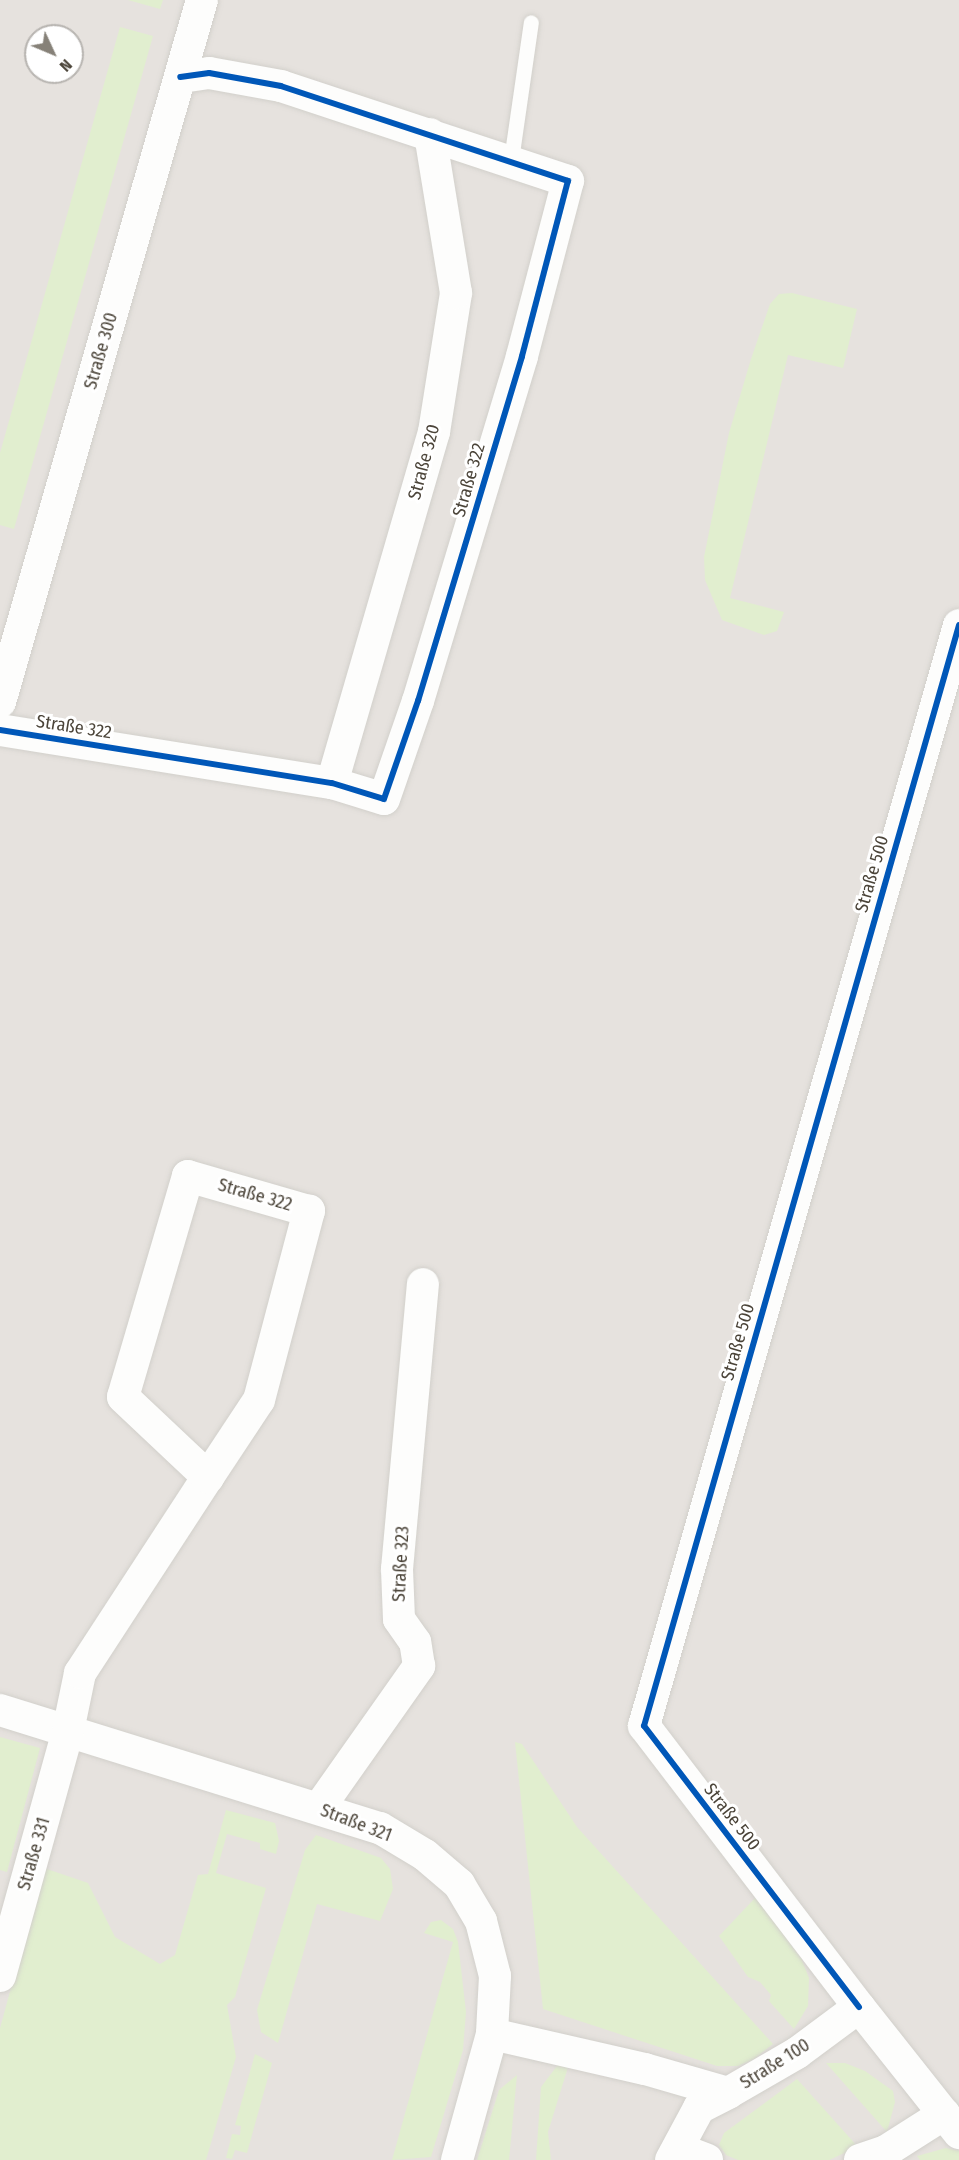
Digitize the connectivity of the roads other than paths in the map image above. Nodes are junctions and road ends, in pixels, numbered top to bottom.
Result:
1 (202, 0) edge
2 (531, 22) dead end
3 (180, 77) junction
4 (430, 134) junction
5 (511, 160) junction
6 (959, 625) edge
7 (0, 702) edge
8 (0, 730) edge
9 (332, 783) junction
10 (423, 1284) dead end
11 (208, 1477) junction
12 (0, 1710) edge
13 (68, 1731) junction
14 (319, 1808) junction
15 (0, 1976) edge
16 (859, 2007) junction
17 (492, 2034) junction
18 (728, 2093) junction
19 (952, 2124) edge
20 (686, 2156) edge
21 (457, 2160) edge
22 (860, 2160) edge

1 - 3 street, Straße 300
2 - 5 lane
3 - 4 street, Straße 322
3 - 7 street, Straße 300
4 - 5 street, Straße 322
4 - 9 street, Straße 320
5 - 9 street, Straße 322
6 - 16 street, Straße 500
8 - 9 street, Straße 322
10 - 14 street, Straße 323
11 - 11 street, Straße 322
11 - 13 street, Straße 322
12 - 13 street, Straße 321
13 - 14 street, Straße 321
13 - 15 street, Straße 331
14 - 17 street, Straße 321
16 - 18 street, Straße 100
16 - 19 street
17 - 18 street, Straße 100
17 - 21 street, Straße 321
18 - 20 street
19 - 22 street

